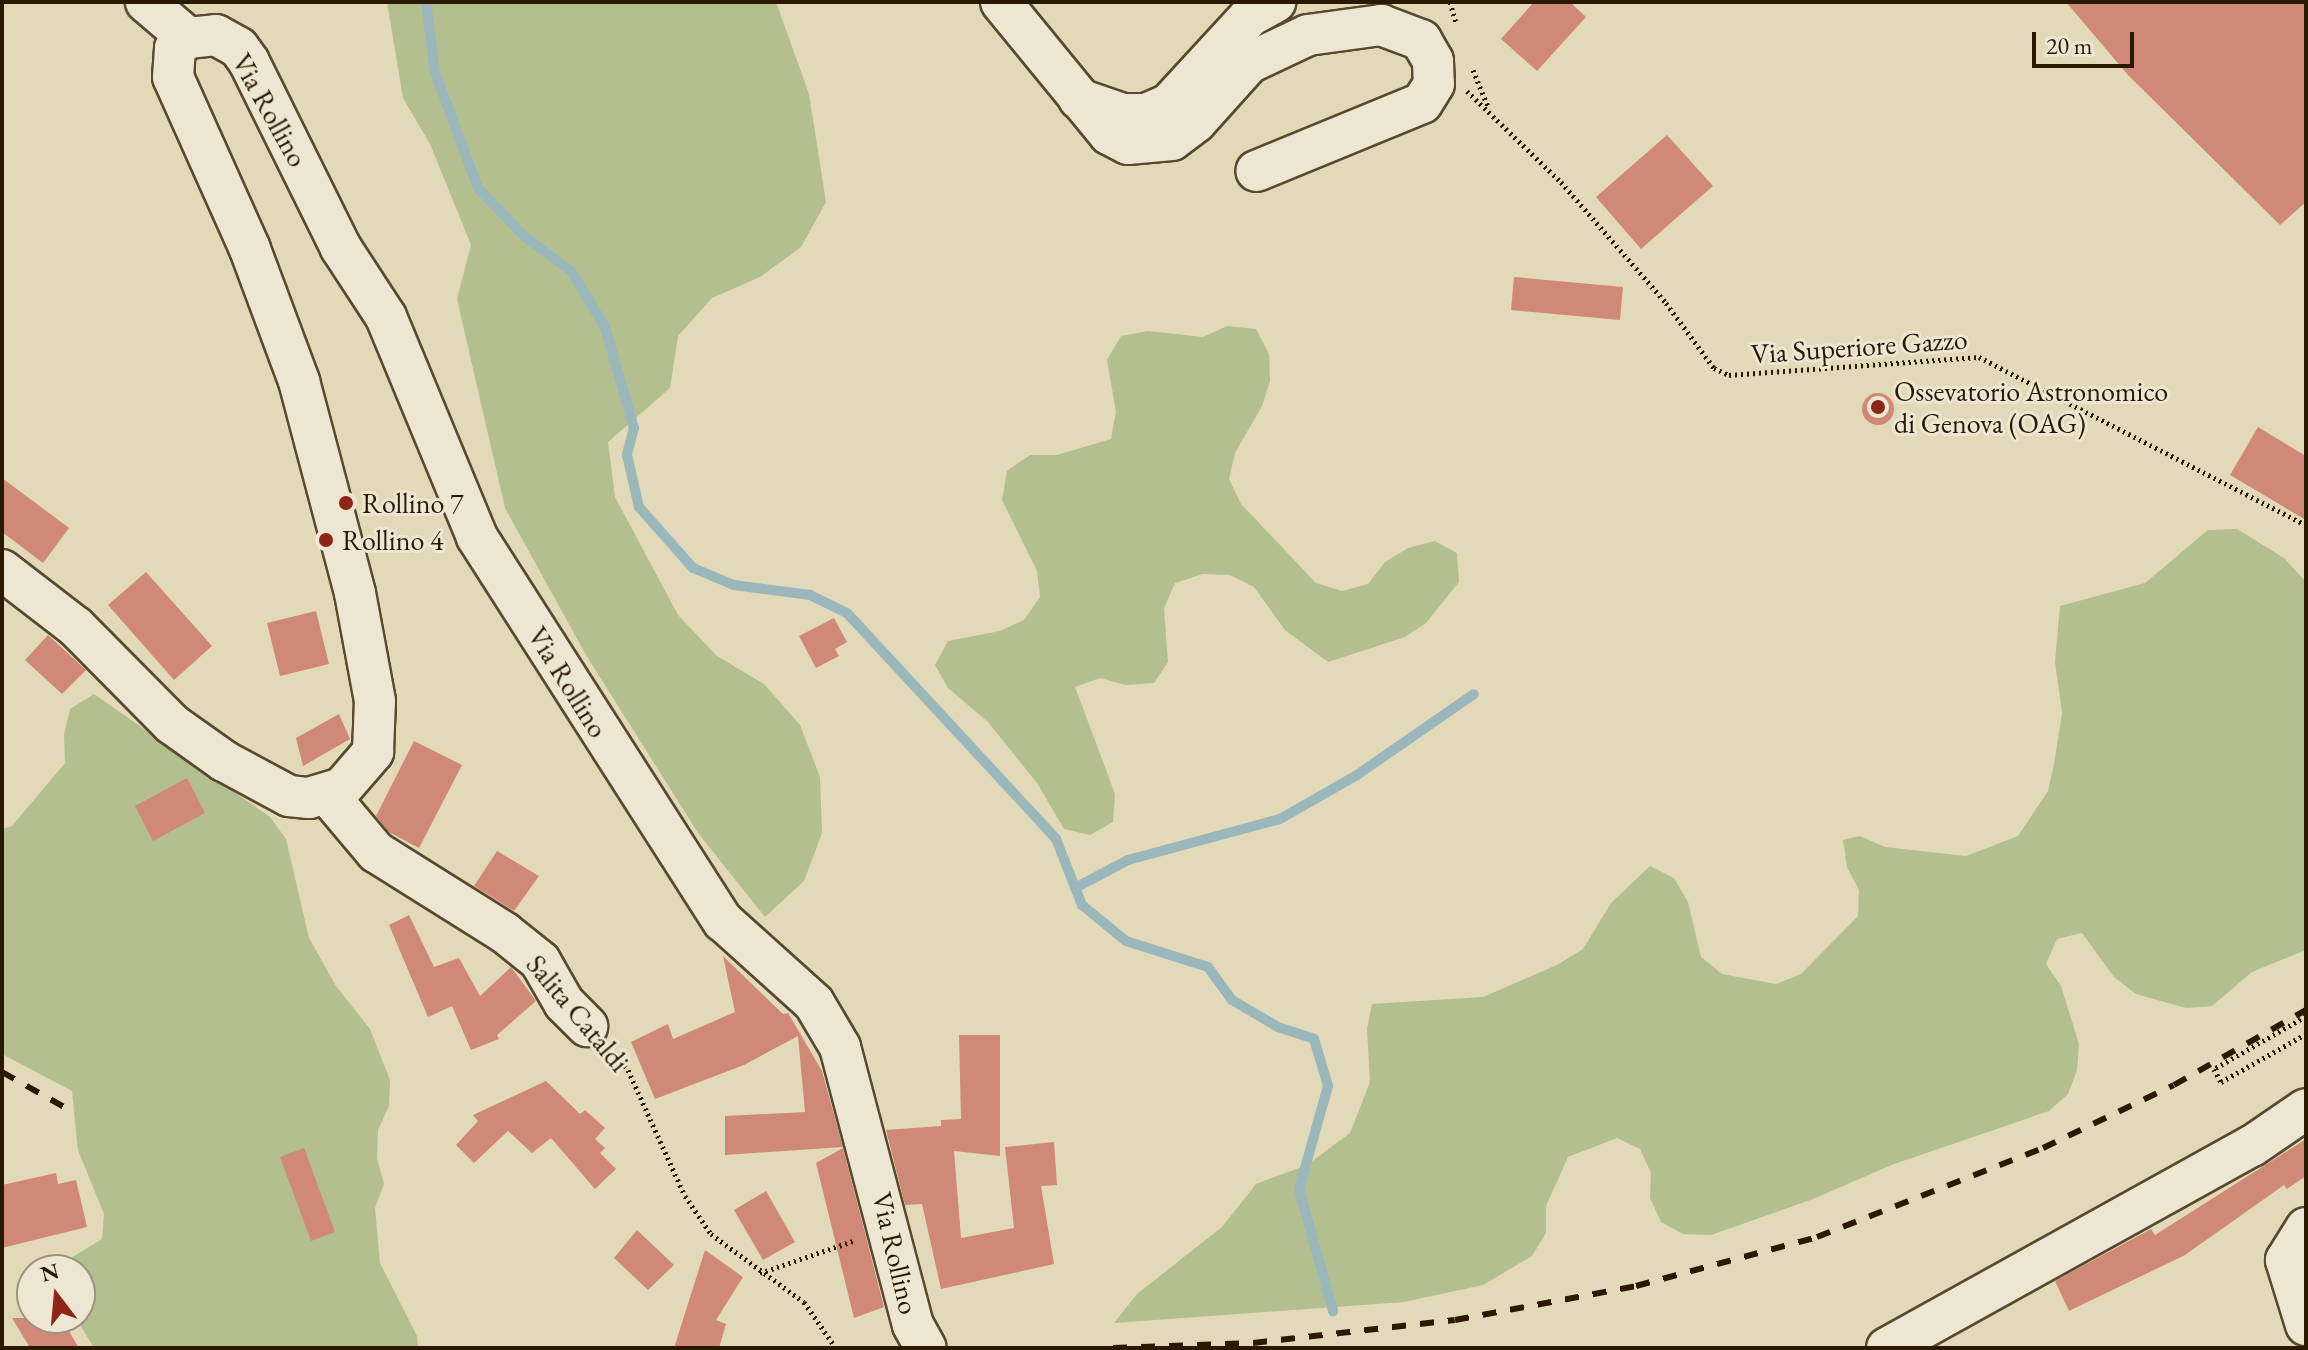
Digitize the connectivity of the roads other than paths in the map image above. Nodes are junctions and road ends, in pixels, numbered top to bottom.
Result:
1 (146, 2) edge
2 (1001, 2) edge
3 (1275, 2) edge
4 (188, 38) junction
5 (1079, 99) junction
6 (1256, 171) dead end
7 (2, 570) edge
8 (328, 795) junction
9 (587, 1026) road end
10 (2306, 1109) edge
11 (2306, 1228) edge
12 (2306, 1325) edge
13 (926, 1348) edge
14 (1887, 1348) edge

1 - 4 street
2 - 5 street
3 - 5 street
4 - 8 street
4 - 13 street, Via Rollino
5 - 6 street
7 - 8 street
8 - 9 street, Salita Cataldi
10 - 14 street
11 - 12 street

